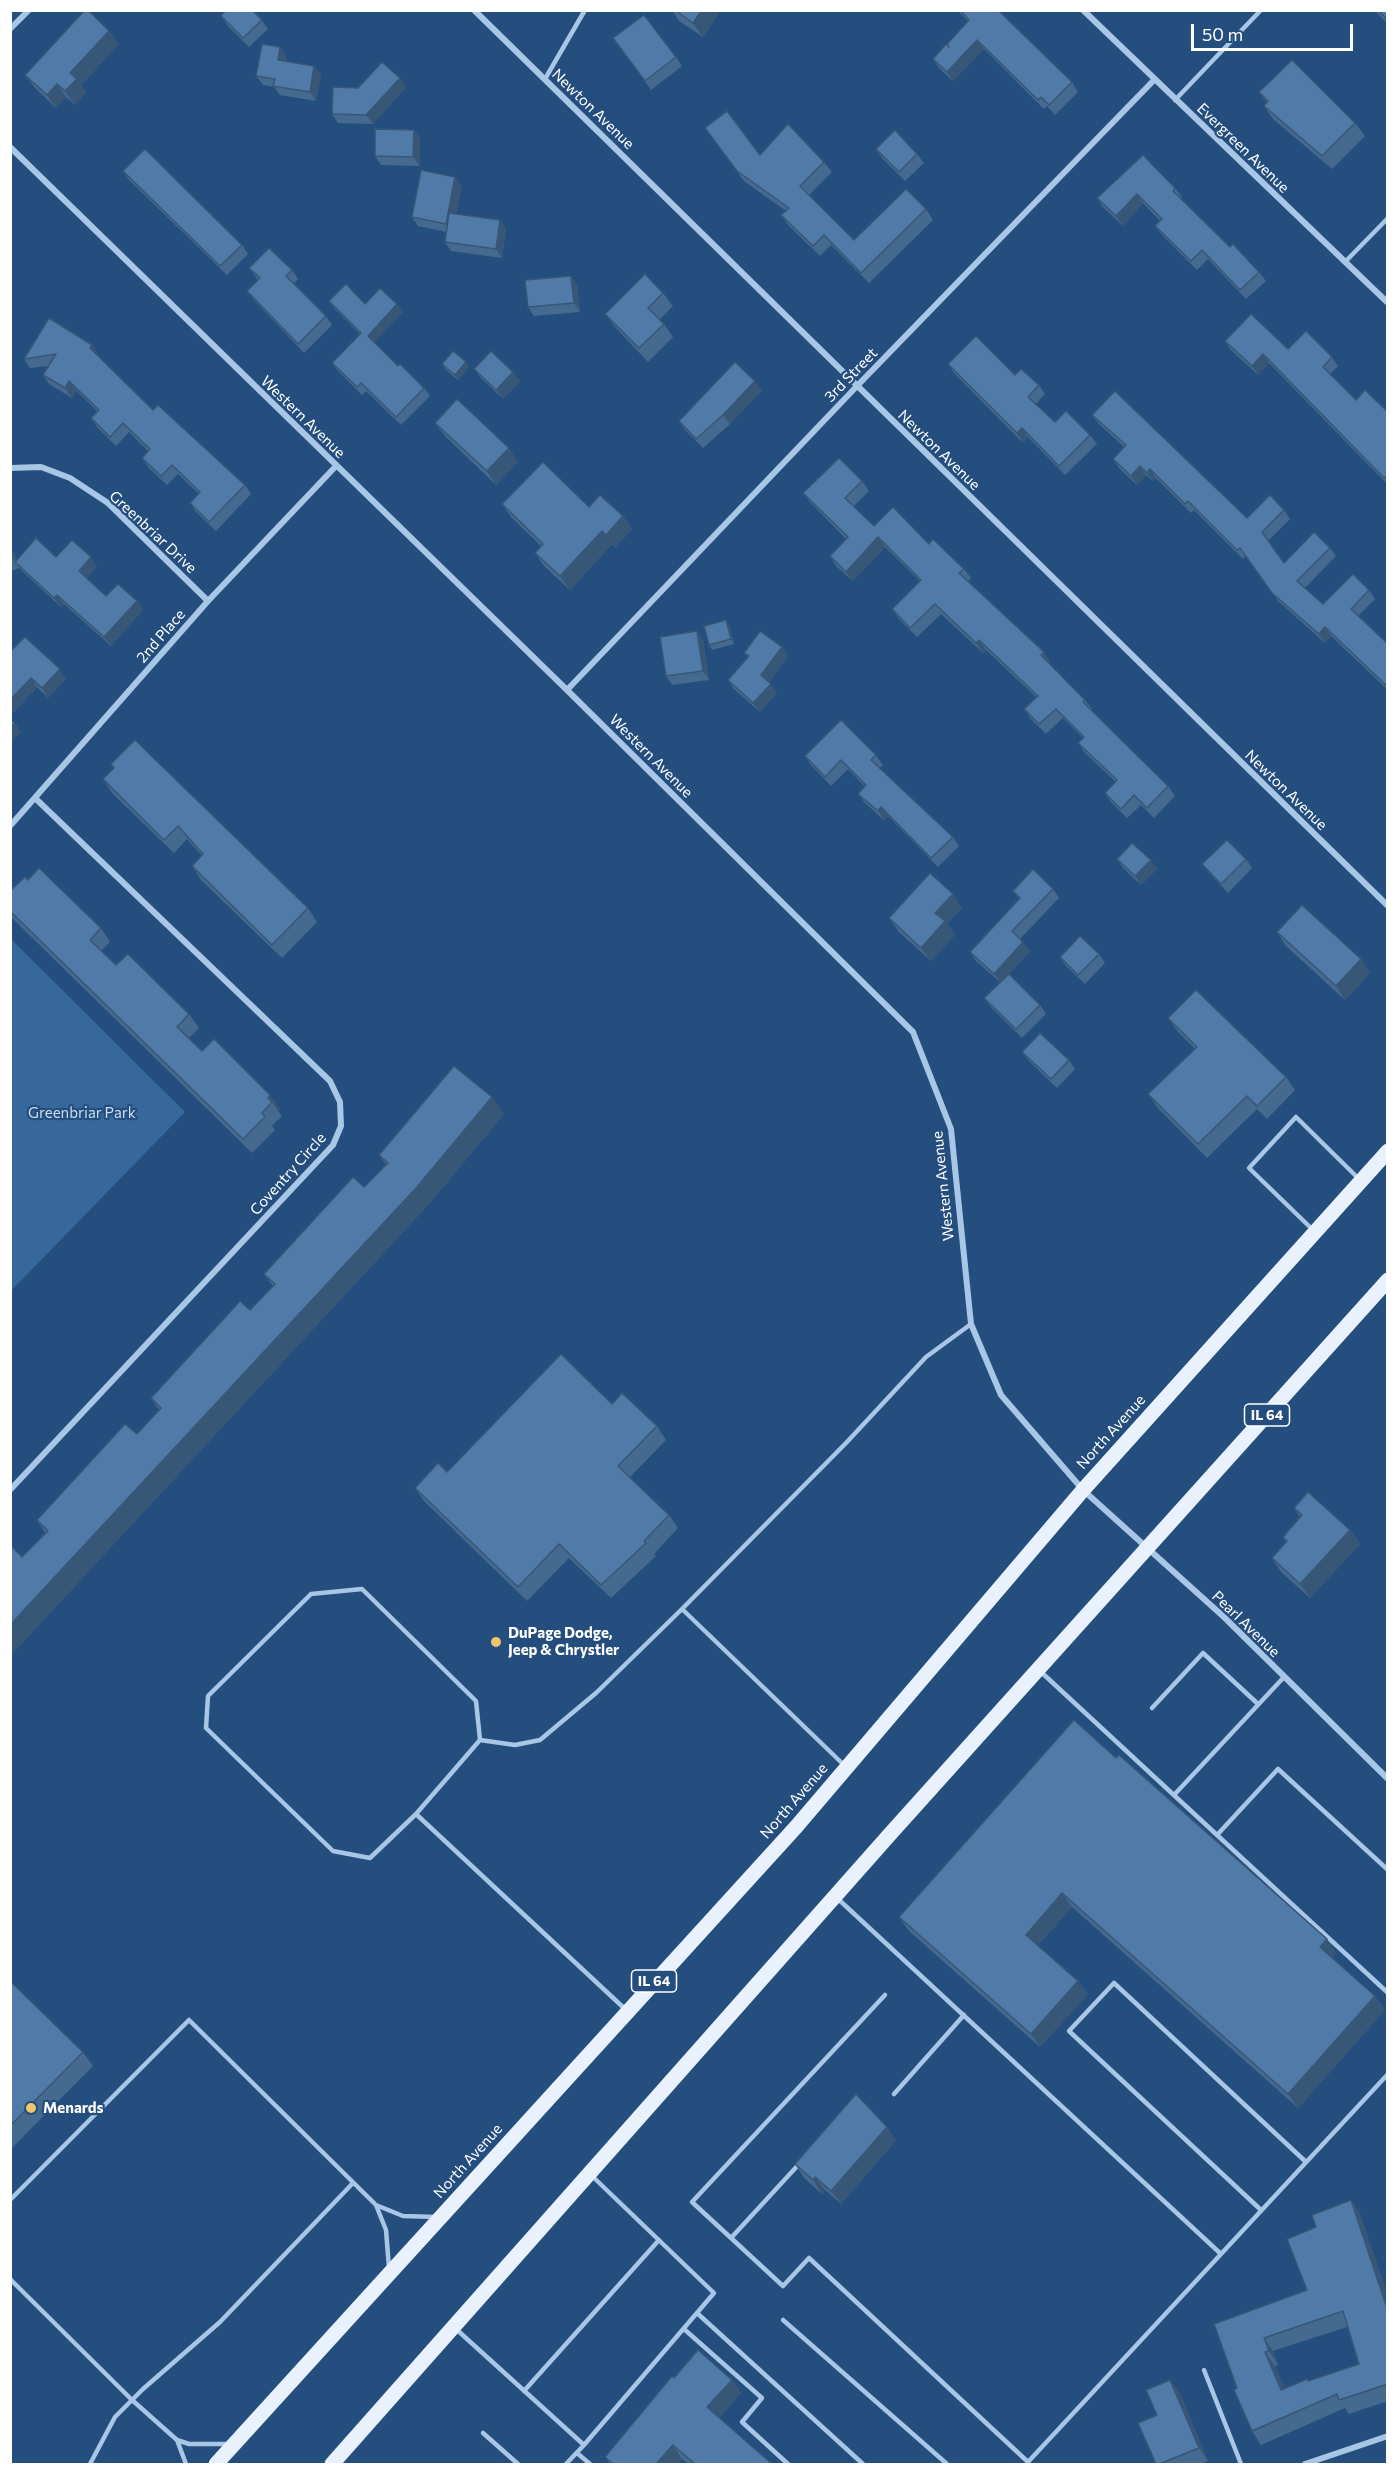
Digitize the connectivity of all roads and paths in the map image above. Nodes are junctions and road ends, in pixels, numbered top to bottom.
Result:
1 (29, 10) edge
2 (474, 10) edge
3 (585, 10) edge
4 (1083, 10) edge
5 (1261, 10) edge
6 (10, 29) edge
7 (545, 79) junction
8 (1154, 80) junction
9 (1175, 100) junction
10 (10, 147) edge
11 (1388, 218) edge
12 (1345, 262) junction
13 (1388, 303) edge
14 (856, 386) junction
15 (336, 466) junction
16 (10, 468) edge
17 (208, 601) junction
18 (567, 690) junction
19 (35, 798) junction
20 (10, 826) edge
21 (1388, 906) edge
22 (1388, 1151) edge
23 (1361, 1181) junction
24 (1315, 1232) junction
25 (1388, 1280) edge
26 (971, 1324) junction
27 (10, 1490) edge
28 (1083, 1490) junction
29 (1146, 1549) junction
30 (682, 1609) junction
31 (1038, 1670) junction
32 (1284, 1677) junction
33 (1258, 1704) junction
34 (1152, 1708) dead end
35 (480, 1740) junction
36 (846, 1767) junction
37 (1388, 1779) edge
38 (1174, 1795) junction
39 (416, 1814) junction
40 (1217, 1835) junction
41 (1388, 1870) edge
42 (836, 1896) junction
43 (1388, 1994) edge
44 (885, 1995) dead end
45 (627, 2011) junction
46 (964, 2015) junction
47 (1388, 2074) edge
48 (894, 2094) dead end
49 (804, 2159) edge
50 (1306, 2162) junction
51 (589, 2174) junction
52 (353, 2183) junction
53 (10, 2200) edge
54 (376, 2205) junction
55 (1261, 2210) junction
56 (441, 2217) junction
57 (731, 2238) junction
58 (659, 2240) junction
59 (1221, 2254) junction
60 (390, 2274) junction
61 (10, 2278) edge
62 (697, 2313) junction
63 (783, 2320) dead end
64 (453, 2327) junction
65 (684, 2328) junction
66 (1204, 2370) dead end
67 (524, 2391) junction
68 (132, 2400) junction
69 (483, 2433) dead end
70 (1388, 2436) edge
71 (177, 2440) junction
72 (235, 2444) junction
73 (584, 2445) junction
74 (577, 2453) junction
75 (90, 2464) edge
76 (186, 2464) edge
77 (216, 2464) edge
78 (332, 2464) edge
79 (518, 2464) edge
80 (566, 2464) edge
81 (590, 2464) edge
82 (788, 2464) edge
83 (863, 2464) edge
84 (947, 2464) edge
85 (1241, 2464) edge
86 (1305, 2464) edge

1 - 6 street
2 - 7 street, Newton Avenue
3 - 7 lane
4 - 8 street, Evergreen Avenue
5 - 9 lane
7 - 14 street, Newton Avenue
8 - 9 street, Evergreen Avenue
8 - 14 street, 3rd Street
9 - 12 street, Evergreen Avenue
10 - 15 street, Western Avenue
11 - 12 lane
12 - 13 street, Evergreen Avenue
14 - 18 street, 3rd Street
14 - 21 street, Newton Avenue
15 - 17 street, 2nd Place
15 - 18 street, Western Avenue
16 - 17 street, Greenbriar Drive
17 - 19 street, 2nd Place
18 - 26 street, Western Avenue
19 - 20 street, 2nd Place
19 - 27 street, Coventry Circle
22 - 23 main road, North Avenue / IL 64
23 - 24 main road, North Avenue / IL 64
23 - 24 lane
24 - 28 main road, North Avenue / IL 64
25 - 29 main road, IL 64
26 - 28 street, Western Avenue
26 - 30 lane
28 - 29 street, Pearl Avenue
28 - 36 main road, North Avenue / IL 64
29 - 31 main road, IL 64
29 - 32 street, Pearl Avenue
30 - 35 lane
30 - 36 lane
31 - 38 lane
31 - 42 main road, IL 64
32 - 33 lane
32 - 37 street, Pearl Avenue
33 - 34 lane
33 - 38 lane
35 - 39 lane
35 - 39 lane
36 - 45 main road, North Avenue / IL 64
38 - 40 lane
39 - 45 lane
40 - 41 lane
40 - 43 lane
42 - 46 lane
42 - 51 main road, IL 64
44 - 57 lane
45 - 56 main road, North Avenue / IL 64
46 - 48 lane
46 - 59 lane
47 - 50 lane
49 - 57 lane
50 - 55 lane
50 - 55 lane
51 - 58 lane
51 - 64 main road, IL 64
52 - 53 lane
52 - 54 lane
52 - 68 lane
54 - 56 lane
54 - 60 lane
55 - 59 lane
56 - 60 main road, North Avenue / IL 64
57 - 59 lane
58 - 62 lane
58 - 67 lane
60 - 72 main road, North Avenue / IL 64
61 - 68 lane
62 - 65 lane
62 - 83 lane
63 - 84 lane
64 - 67 lane
64 - 78 main road, IL 64
65 - 73 lane
65 - 82 lane
66 - 85 lane
67 - 73 lane
68 - 71 lane
68 - 75 lane
69 - 79 lane
70 - 86 street
71 - 72 lane
71 - 76 lane
72 - 77 main road, North Avenue / IL 64
73 - 74 lane
74 - 80 lane
74 - 81 lane

